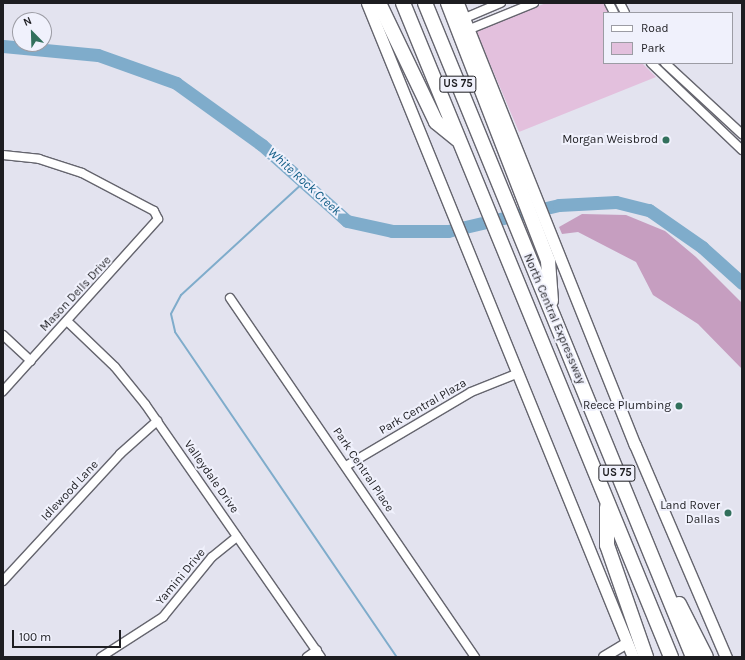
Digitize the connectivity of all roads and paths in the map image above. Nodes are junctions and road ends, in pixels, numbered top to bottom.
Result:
1 (367, 3) edge
2 (379, 3) edge
3 (403, 3) edge
4 (424, 3) edge
5 (448, 3) edge
6 (458, 3) edge
7 (502, 3) edge
8 (534, 3) edge
9 (609, 3) edge
10 (620, 3) edge
11 (614, 12) edge
12 (624, 12) edge
13 (465, 18) junction
14 (470, 29) junction
15 (653, 64) edge
16 (666, 64) edge
17 (659, 71) junction
18 (742, 134) edge
19 (459, 141) junction
20 (742, 150) edge
21 (3, 154) edge
22 (516, 159) junction
23 (230, 298) dead end
24 (552, 315) junction
25 (67, 321) junction
26 (3, 335) edge
27 (31, 361) junction
28 (516, 374) junction
29 (3, 391) edge
30 (158, 421) junction
31 (346, 466) junction
32 (607, 500) junction
33 (237, 537) junction
34 (3, 581) edge
35 (664, 587) junction
36 (628, 643) junction
37 (319, 654) edge
38 (101, 657) edge
39 (307, 657) edge
40 (475, 657) edge
41 (604, 657) edge
42 (633, 657) edge
43 (646, 657) edge
44 (671, 657) edge
45 (693, 657) edge
46 (706, 657) edge
47 (726, 657) edge

1 - 28 main road
2 - 19 highway
3 - 19 highway, North Central Expressway / US 75
4 - 24 highway, North Central Expressway / US 75
5 - 22 highway
6 - 13 main road
7 - 13 street
8 - 14 street
9 - 11 street
10 - 12 street
13 - 14 main road
14 - 22 main road
15 - 17 street
16 - 17 street
16 - 18 street
17 - 20 street
19 - 32 highway, North Central Expressway / US 75
21 - 25 street, Mason Dells Drive
22 - 24 highway
22 - 47 main road
23 - 31 street, Park Central Place
24 - 35 highway, North Central Expressway / US 75
25 - 27 street, Mason Dells Drive
25 - 30 street, Valleydale Drive
26 - 27 street
27 - 29 street, Mason Dells Drive
28 - 31 street, Park Central Plaza
28 - 36 main road
30 - 33 street, Valleydale Drive
30 - 34 street, Idlewood Lane
31 - 40 street, Park Central Place
32 - 43 highway
32 - 44 highway, North Central Expressway / US 75
33 - 37 street, Valleydale Drive
33 - 38 street, Yamini Drive
35 - 45 highway, North Central Expressway / US 75
35 - 46 highway
36 - 41 street
36 - 42 main road
37 - 39 street

